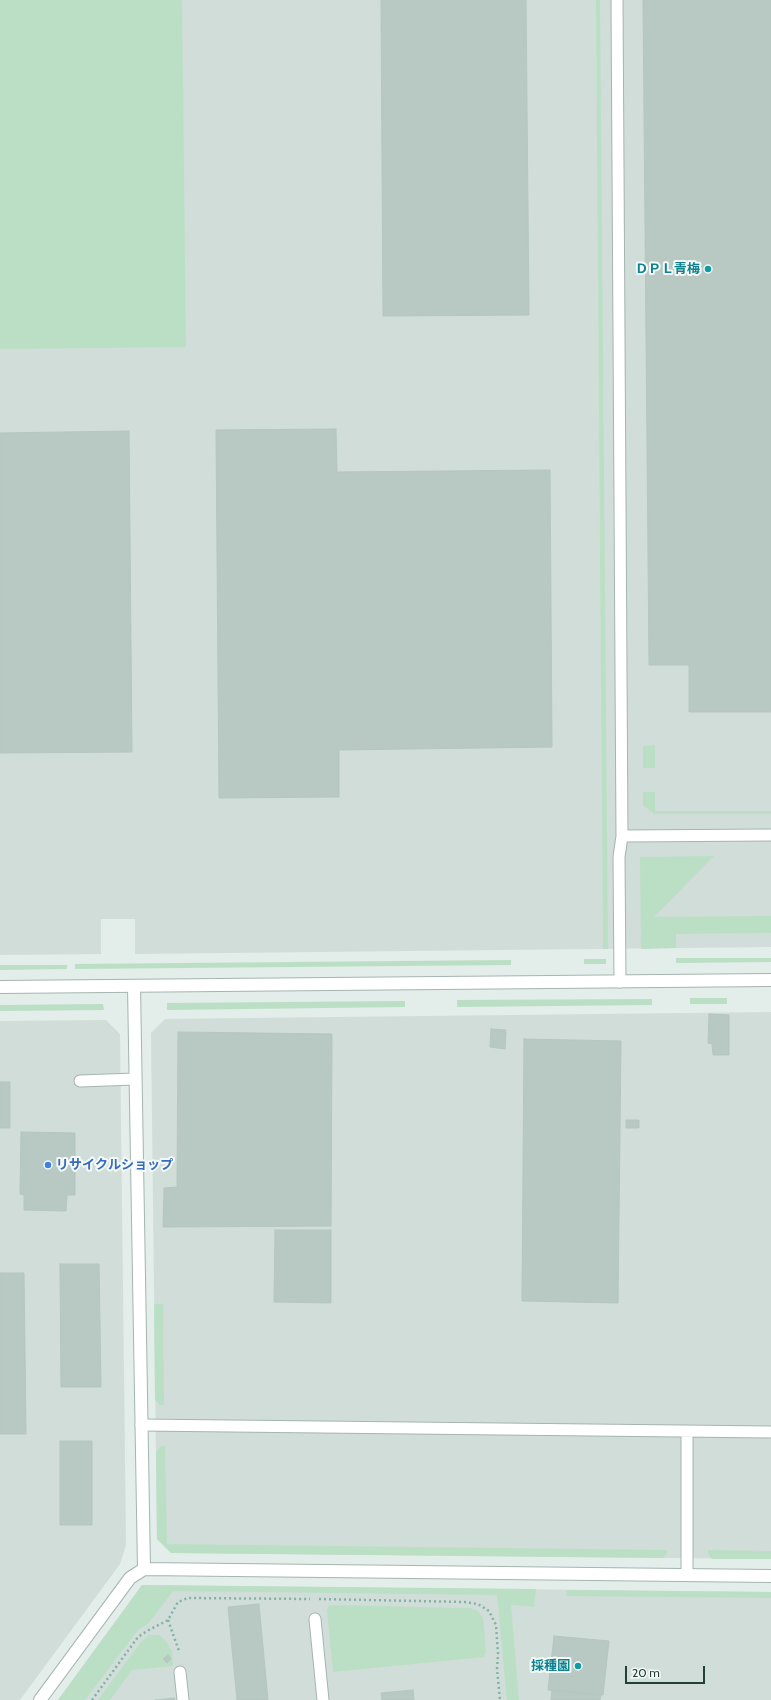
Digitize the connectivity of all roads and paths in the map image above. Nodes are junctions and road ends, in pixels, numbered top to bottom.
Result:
1 (617, 0) edge
2 (771, 835) edge
3 (622, 836) junction
4 (771, 980) edge
5 (620, 982) junction
6 (134, 986) junction
7 (0, 988) edge
8 (135, 1079) junction
9 (80, 1081) dead end
10 (141, 1425) junction
11 (687, 1431) junction
12 (771, 1432) edge
13 (144, 1569) junction
14 (687, 1576) junction
15 (771, 1576) edge
16 (315, 1619) dead end
17 (168, 1620) dead end
18 (179, 1651) dead end
19 (180, 1672) dead end
20 (40, 1700) edge
21 (183, 1700) edge
22 (323, 1700) edge

1 - 3 lane
2 - 3 lane
3 - 5 lane
4 - 5 street
5 - 6 street
6 - 7 street
6 - 8 street
8 - 9 lane
8 - 10 street
10 - 11 lane
10 - 13 street
11 - 12 lane
11 - 14 lane
13 - 14 street
13 - 20 street
14 - 15 street
16 - 22 lane
17 - 18 path
19 - 21 lane

